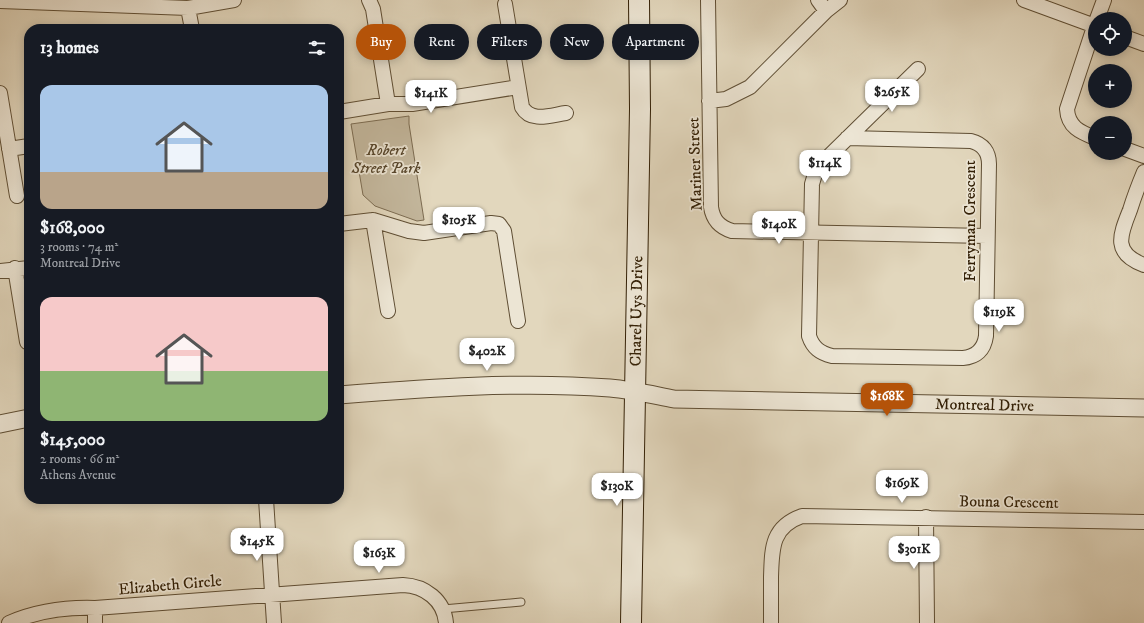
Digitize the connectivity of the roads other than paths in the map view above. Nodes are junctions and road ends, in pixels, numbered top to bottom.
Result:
1 (0, 0) edge
2 (234, 0) edge
3 (369, 0) edge
4 (639, 0) edge
5 (708, 0) edge
6 (840, 0) edge
7 (1024, 0) edge
8 (1104, 0) edge
9 (505, 4) dead end
10 (822, 5) edge
11 (188, 8) junction
12 (1100, 12) edge
13 (1088, 22) edge
14 (191, 24) edge
15 (1132, 40) edge
16 (1088, 44) edge
17 (1144, 44) edge
18 (918, 69) dead end
19 (518, 87) junction
20 (0, 93) edge
21 (709, 102) junction
22 (388, 104) junction
23 (344, 111) edge
24 (566, 112) dead end
25 (1088, 135) edge
26 (847, 138) junction
27 (24, 147) edge
28 (9, 149) junction
29 (1132, 152) edge
30 (1144, 156) edge
31 (1144, 172) edge
32 (17, 196) dead end
33 (373, 220) junction
34 (344, 223) edge
35 (811, 233) junction
36 (987, 236) junction
37 (1144, 265) edge
38 (22, 268) edge
39 (0, 270) edge
40 (24, 298) edge
41 (388, 311) dead end
42 (518, 322) dead end
43 (635, 391) junction
44 (344, 395) edge
45 (1144, 408) edge
46 (24, 419) edge
47 (0, 424) edge
48 (266, 504) edge
49 (926, 518) junction
50 (1144, 522) edge
51 (272, 594) junction
52 (521, 602) dead end
53 (95, 608) junction
54 (443, 609) junction
55 (9, 623) edge
56 (95, 623) edge
57 (274, 623) edge
58 (446, 623) edge
59 (631, 623) edge
60 (771, 623) edge
61 (927, 623) edge

1 - 11 street
2 - 11 street
3 - 22 street
4 - 43 main road, Charel Uys Drive
5 - 21 street
6 - 10 street, Mariner Street
7 - 13 street
8 - 12 street
9 - 19 street
10 - 21 street, Mariner Street
11 - 14 street
15 - 17 street
16 - 25 street
18 - 26 street
19 - 22 street
19 - 24 street
20 - 28 street
21 - 35 street, Mariner Street
22 - 23 street
26 - 35 street, Ferryman Crescent
26 - 36 street, Ferryman Crescent
27 - 28 street
28 - 32 street
29 - 30 street
31 - 37 street
33 - 34 street
33 - 41 street
33 - 42 street
35 - 36 street, Mariner Street
35 - 36 street, Ferryman Crescent
38 - 39 street
38 - 40 street
43 - 44 street, Montreal Drive
43 - 45 street, Montreal Drive
43 - 59 main road, Charel Uys Drive
46 - 47 street
48 - 51 street
49 - 50 street, Bouna Crescent
49 - 60 street, Bouna Crescent
49 - 61 street
51 - 53 street, Elizabeth Circle
51 - 54 street, Elizabeth Circle
51 - 57 street
52 - 54 lane
53 - 55 street, Elizabeth Circle
53 - 56 street
54 - 58 street

